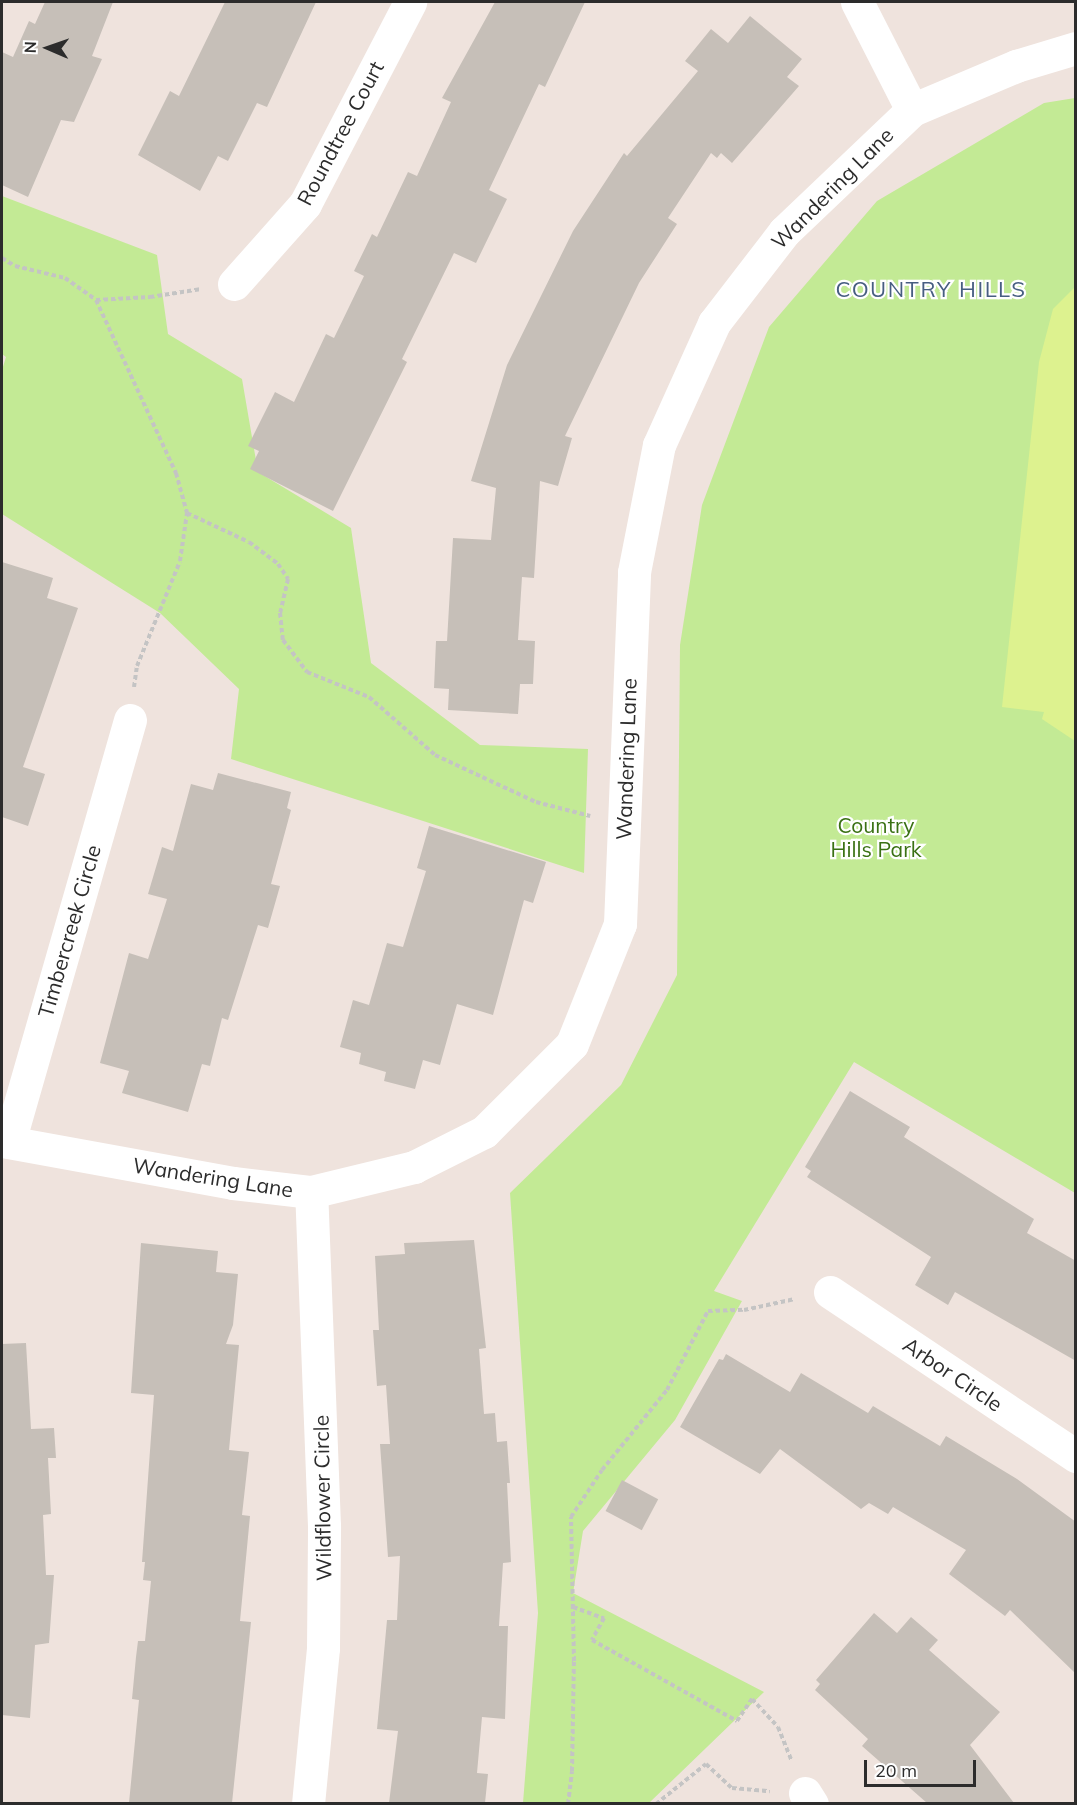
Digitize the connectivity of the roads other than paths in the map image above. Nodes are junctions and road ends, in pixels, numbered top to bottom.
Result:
1 (410, 2) edge
2 (857, 2) edge
3 (1076, 48) edge
4 (912, 110) junction
5 (234, 284) road end
6 (130, 720) road end
7 (5, 1142) edge
8 (311, 1192) junction
9 (830, 1292) road end
10 (1076, 1456) edge
11 (308, 1803) edge

1 - 5 street, Roundtree Court
2 - 4 street
3 - 4 street, Wandering Lane
4 - 8 street, Wandering Lane
6 - 7 street, Timbercreek Circle
7 - 8 street, Wandering Lane
8 - 11 street, Wildflower Circle
9 - 10 street, Arbor Circle

